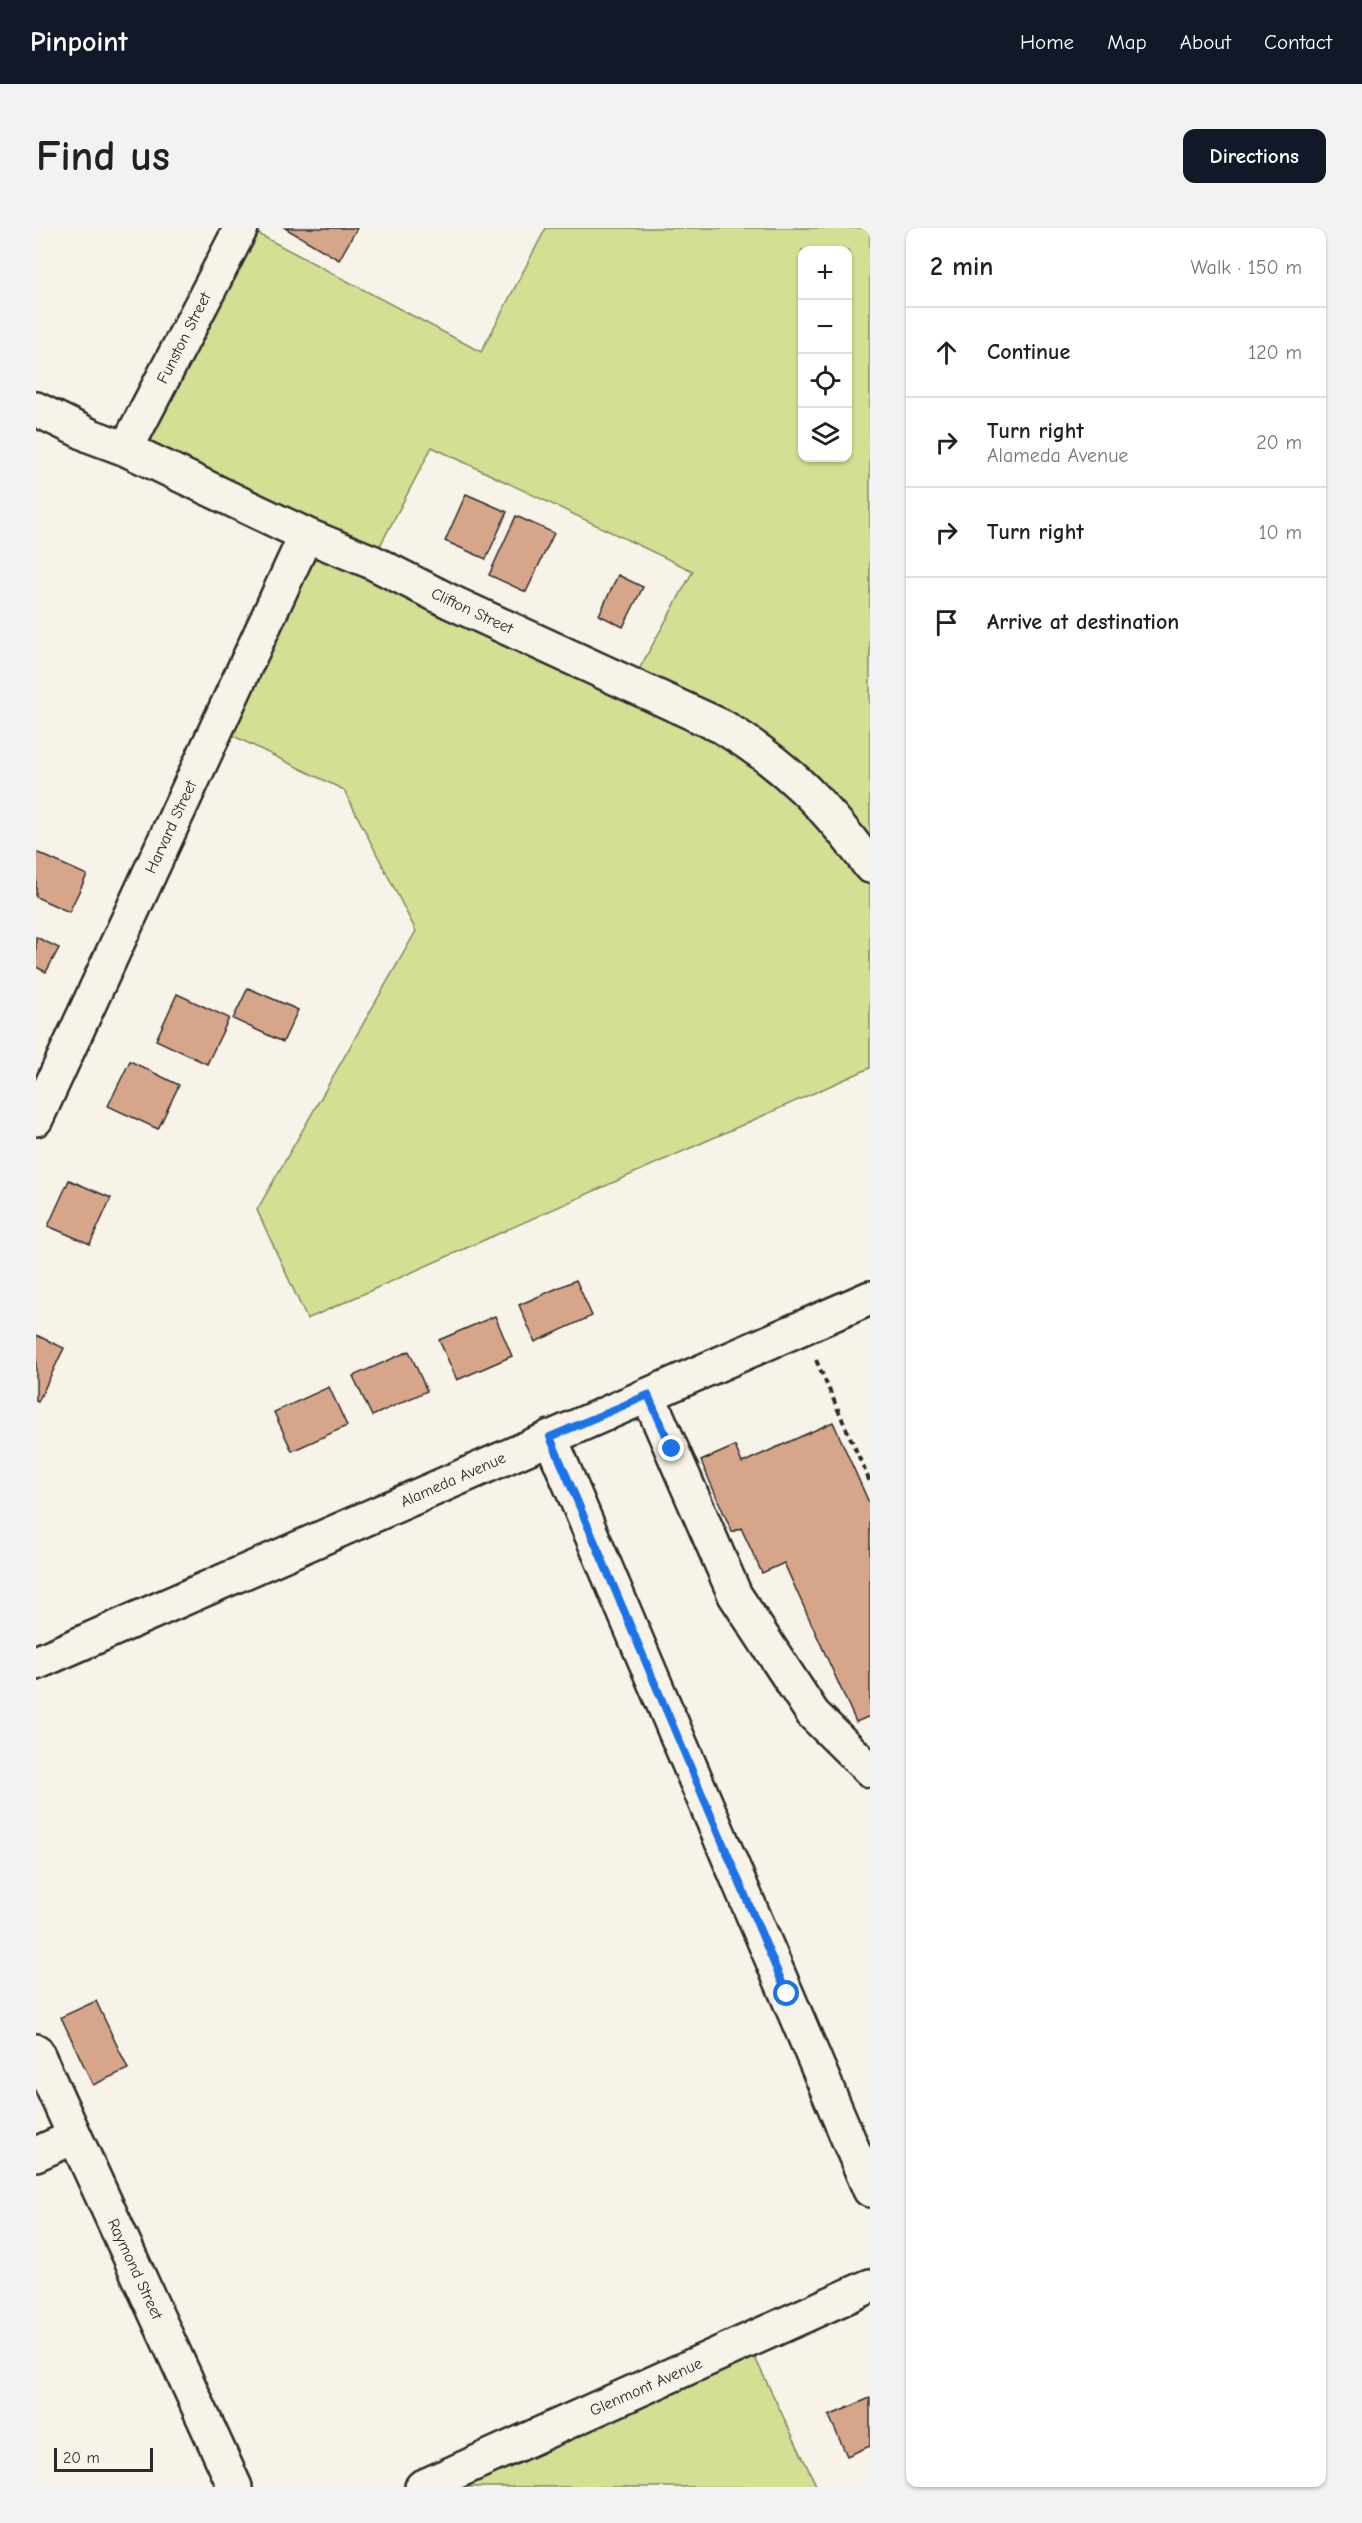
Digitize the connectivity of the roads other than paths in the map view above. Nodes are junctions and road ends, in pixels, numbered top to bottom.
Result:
1 (241, 228) edge
2 (36, 409) edge
3 (126, 449) junction
4 (306, 535) junction
5 (870, 866) edge
6 (36, 1119) edge
7 (870, 1298) edge
8 (648, 1395) junction
9 (550, 1437) junction
10 (36, 1663) edge
11 (870, 1770) edge
12 (36, 2051) edge
13 (74, 2137) junction
14 (36, 2154) edge
15 (870, 2190) edge
16 (870, 2286) edge
17 (235, 2487) edge
18 (422, 2487) edge

1 - 3 street, Funston Street
2 - 3 street, Clifton Street
3 - 4 street, Clifton Street
4 - 5 street, Clifton Street
4 - 6 street, Harvard Street
7 - 8 street, Alameda Avenue
8 - 9 street, Alameda Avenue
8 - 11 street
9 - 10 street, Alameda Avenue
9 - 15 street
12 - 13 street, Raymond Street
13 - 14 street
13 - 17 street, Raymond Street
16 - 18 street, Glenmont Avenue

